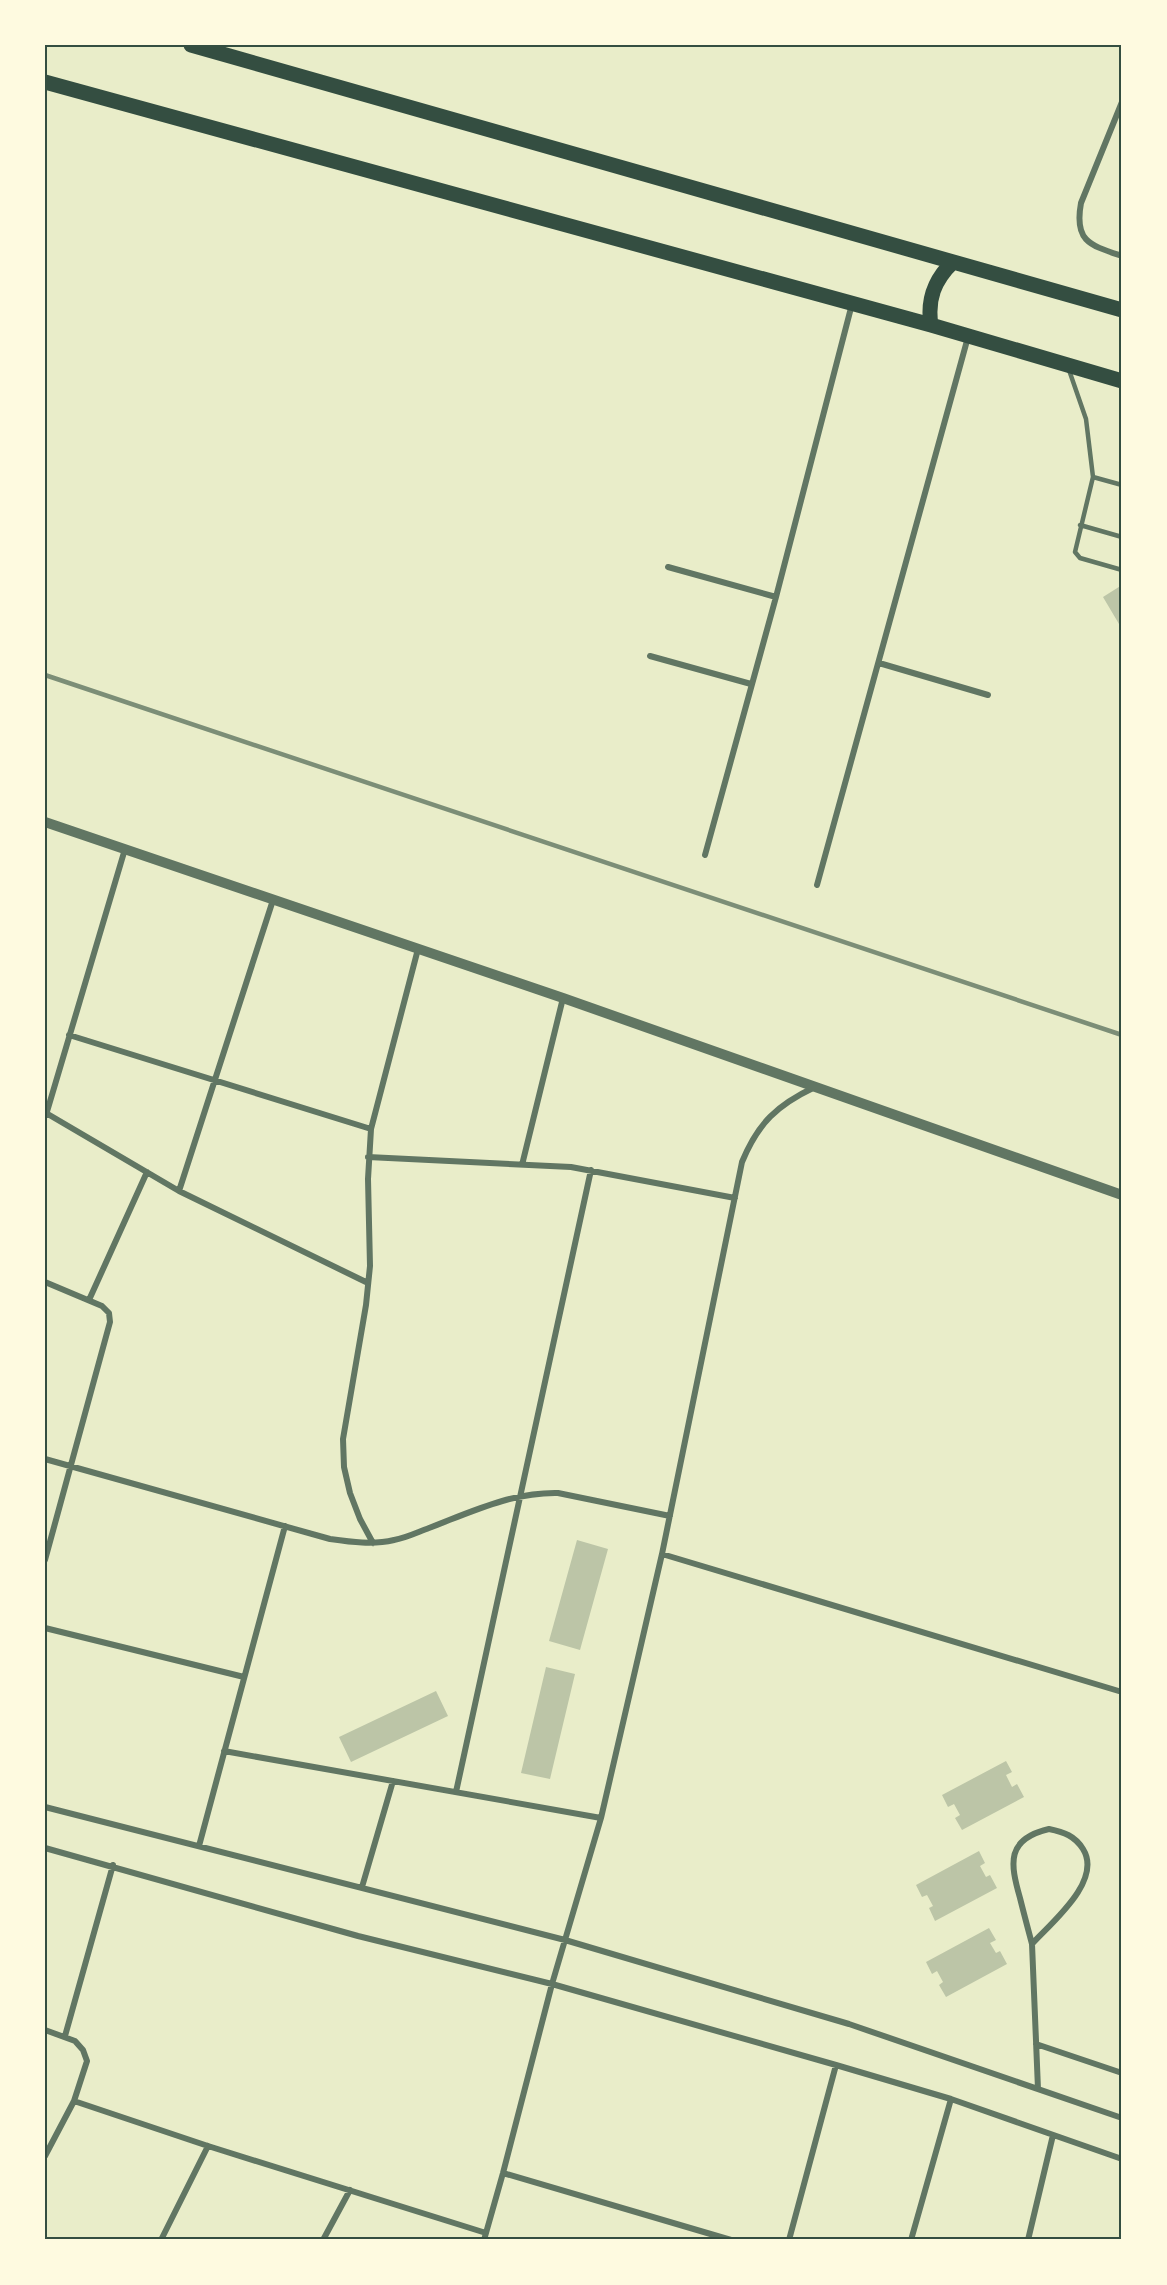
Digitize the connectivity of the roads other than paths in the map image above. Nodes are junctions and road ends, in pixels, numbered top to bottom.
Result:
1 (198, 46) edge
2 (45, 82) edge
3 (1122, 102) edge
4 (1122, 256) edge
5 (953, 262) junction
6 (852, 304) junction
7 (1122, 310) edge
8 (931, 325) junction
9 (969, 337) junction
10 (1066, 365) junction
11 (1122, 381) edge
12 (1093, 477) junction
13 (1122, 485) edge
14 (1080, 525) junction
15 (1122, 537) edge
16 (668, 567) dead end
17 (1122, 570) edge
18 (776, 597) junction
19 (650, 656) dead end
20 (879, 663) junction
21 (751, 684) junction
22 (988, 695) dead end
23 (45, 822) edge
24 (125, 848) junction
25 (705, 855) dead end
26 (817, 885) dead end
27 (273, 900) junction
28 (418, 949) junction
29 (563, 998) junction
30 (69, 1035) junction
31 (215, 1080) junction
32 (816, 1087) junction
33 (46, 1115) edge
34 (371, 1129) junction
35 (368, 1157) junction
36 (522, 1165) junction
37 (591, 1170) junction
38 (147, 1172) junction
39 (178, 1191) junction
40 (1122, 1196) edge
41 (735, 1198) junction
42 (45, 1282) edge
43 (368, 1283) junction
44 (89, 1300) junction
45 (45, 1459) edge
46 (69, 1466) junction
47 (520, 1495) junction
48 (670, 1516) junction
49 (285, 1526) junction
50 (374, 1543) junction
51 (662, 1554) junction
52 (45, 1560) edge
53 (45, 1628) edge
54 (244, 1677) junction
55 (1122, 1692) edge
56 (224, 1751) junction
57 (393, 1781) junction
58 (456, 1792) junction
59 (45, 1808) edge
60 (601, 1818) junction
61 (199, 1846) junction
62 (45, 1848) edge
63 (113, 1866) junction
64 (362, 1887) junction
65 (565, 1940) junction
66 (1032, 1944) junction
67 (552, 1984) junction
68 (45, 2030) edge
69 (65, 2036) junction
70 (1036, 2044) junction
71 (836, 2065) junction
72 (1122, 2073) edge
73 (1038, 2089) junction
74 (951, 2099) junction
75 (74, 2101) junction
76 (1122, 2118) edge
77 (1053, 2135) junction
78 (208, 2146) junction
79 (45, 2156) edge
80 (1122, 2159) edge
81 (503, 2173) junction
82 (350, 2190) junction
83 (486, 2233) junction
84 (161, 2240) edge
85 (323, 2240) edge
86 (484, 2240) edge
87 (731, 2240) edge
88 (789, 2240) edge
89 (911, 2240) edge
90 (1028, 2240) edge

1 - 5 main road
2 - 6 main road
3 - 4 street
5 - 7 main road
5 - 8 main road
6 - 8 main road
6 - 18 street
8 - 9 main road
9 - 10 main road
9 - 20 street
10 - 11 main road
10 - 12 lane
12 - 13 lane
12 - 14 lane
14 - 15 lane
14 - 17 lane
16 - 18 street
18 - 21 street
19 - 21 street
20 - 22 street
20 - 26 street
21 - 25 street
23 - 24 street
24 - 27 street
24 - 30 street
27 - 28 street
27 - 31 street
28 - 29 street
28 - 34 street
29 - 32 street
29 - 36 street
30 - 31 street
30 - 33 street
31 - 34 street
31 - 39 street
32 - 40 street
32 - 41 street
33 - 38 street
34 - 35 street
35 - 36 street
35 - 43 street
36 - 37 street
37 - 41 street
37 - 47 street
38 - 39 street
38 - 44 street
39 - 43 street
41 - 48 street
42 - 44 street
43 - 50 street
44 - 46 street
45 - 46 street
46 - 49 street
46 - 52 street
47 - 48 street
47 - 50 street
47 - 58 street
48 - 51 street
49 - 50 street
49 - 54 street
51 - 55 street
51 - 60 street
53 - 54 street
54 - 56 street
56 - 57 street
56 - 61 street
57 - 58 street
57 - 64 street
58 - 60 street
59 - 61 street
60 - 65 street
61 - 64 street
62 - 63 street
63 - 67 street
63 - 69 street
64 - 65 street
65 - 67 street
65 - 73 street
66 - 66 street
66 - 70 street
67 - 71 street
67 - 81 street
68 - 69 street
69 - 75 street
70 - 72 street
70 - 73 street
71 - 74 street
71 - 88 street
73 - 76 street
74 - 77 street
74 - 89 street
75 - 78 street
75 - 79 street
77 - 80 street
77 - 90 street
78 - 82 street
78 - 84 street
81 - 83 street
81 - 87 street
82 - 83 street
82 - 85 street
83 - 86 street

